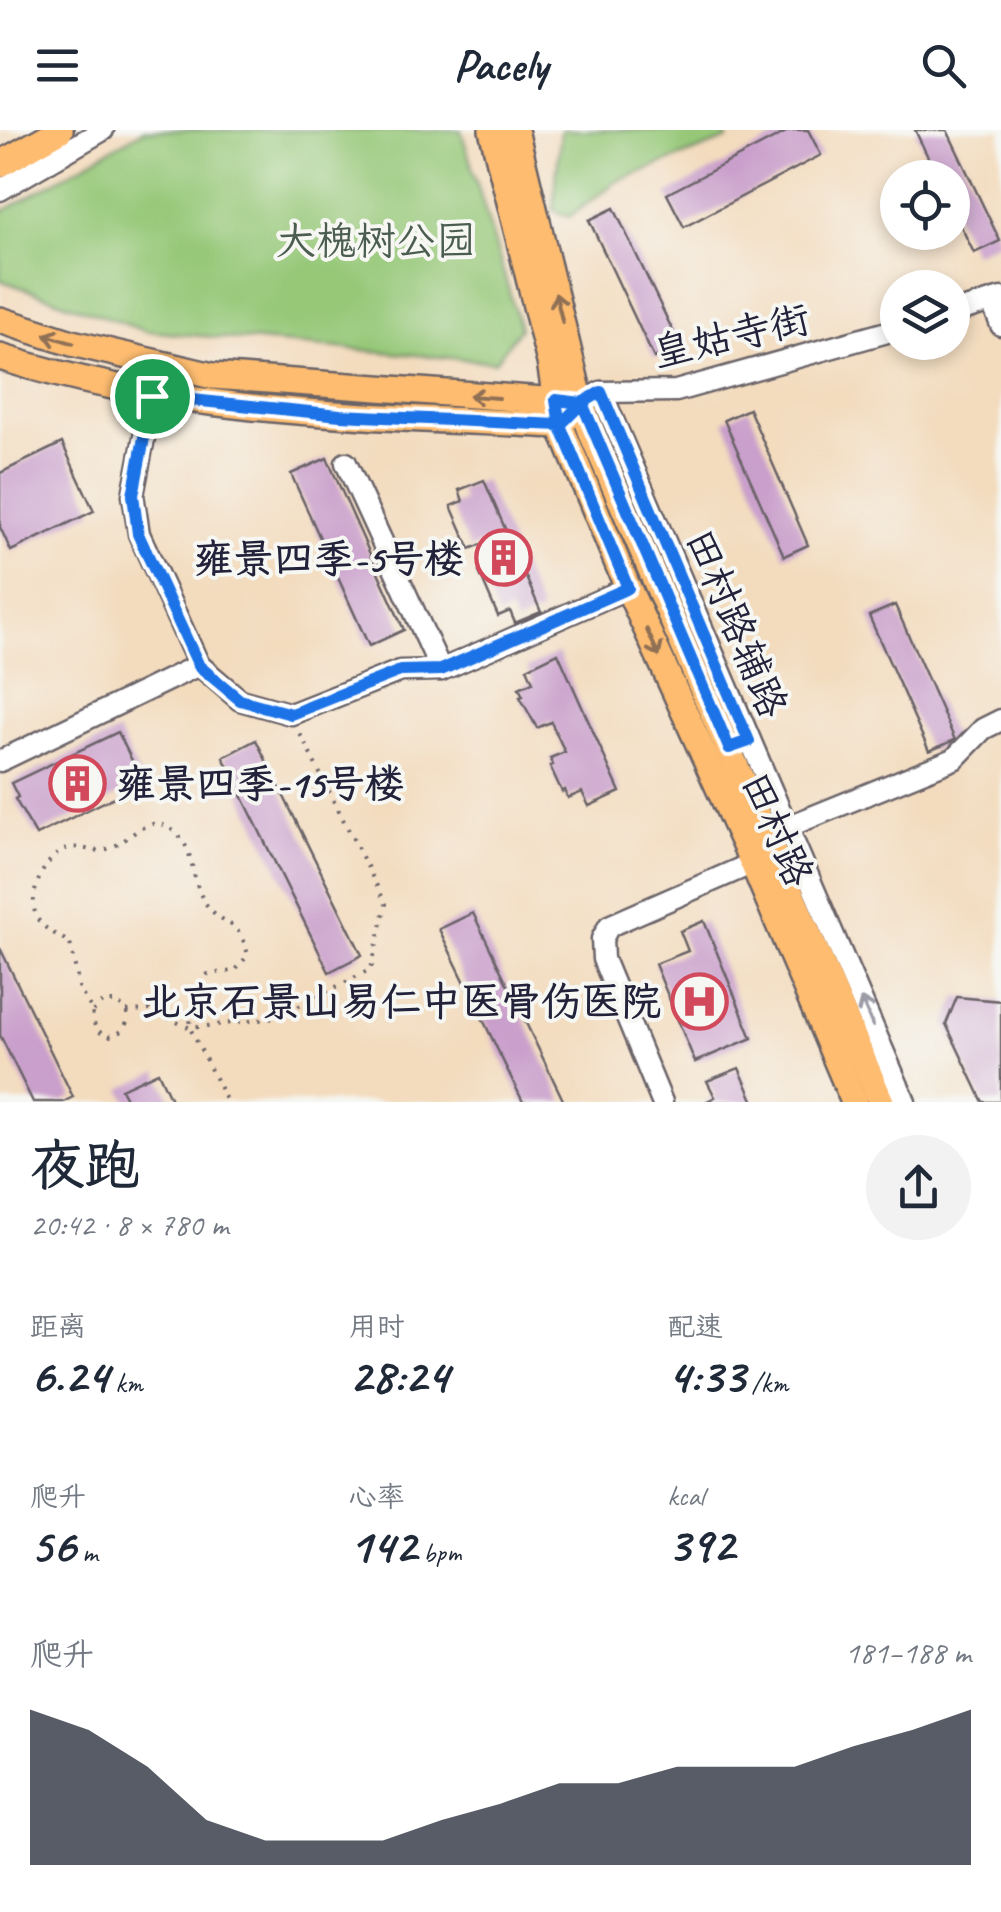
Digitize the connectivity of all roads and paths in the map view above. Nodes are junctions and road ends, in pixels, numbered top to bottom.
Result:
1 (60, 130) edge
2 (103, 130) edge
3 (492, 130) edge
4 (515, 130) edge
5 (0, 164) edge
6 (0, 190) edge
7 (996, 300) edge
8 (970, 308) edge
9 (0, 320) edge
10 (1001, 325) edge
11 (880, 334) edge
12 (0, 356) edge
13 (152, 396) junction
14 (574, 405) junction
15 (346, 463) dead end
16 (628, 588) junction
17 (199, 666) junction
18 (441, 670) junction
19 (291, 714) junction
20 (1001, 720) edge
21 (739, 744) junction
22 (0, 762) edge
23 (788, 828) junction
24 (753, 862) junction
25 (93, 1011) junction
26 (126, 1012) junction
27 (190, 1028) junction
28 (227, 1102) edge
29 (662, 1102) edge
30 (854, 1102) edge
31 (881, 1102) edge
32 (904, 1102) edge

1 - 5 main road
2 - 6 street
3 - 14 main road, 田村路
14 -> 4 main road
7 - 8 street
7 - 10 street
14 -> 9 main road
11 - 14 street, 皇姑寺街
12 - 13 main road
13 - 14 main road
13 - 17 street
14 - 16 main road, 田村路
14 - 21 main road, 田村路
15 - 18 street
16 - 18 street
16 -> 24 main road, 田村路
17 - 19 street
17 - 22 street
18 - 19 street
19 - 27 path
20 - 23 street
21 - 23 street, 田村路辅路
21 - 31 main road, 田村路
32 -> 23 street, 田村路辅路
24 - 29 street
24 - 30 main road, 田村路
25 - 26 path
25 - 26 path
25 - 27 path
26 - 27 path
27 - 28 path

